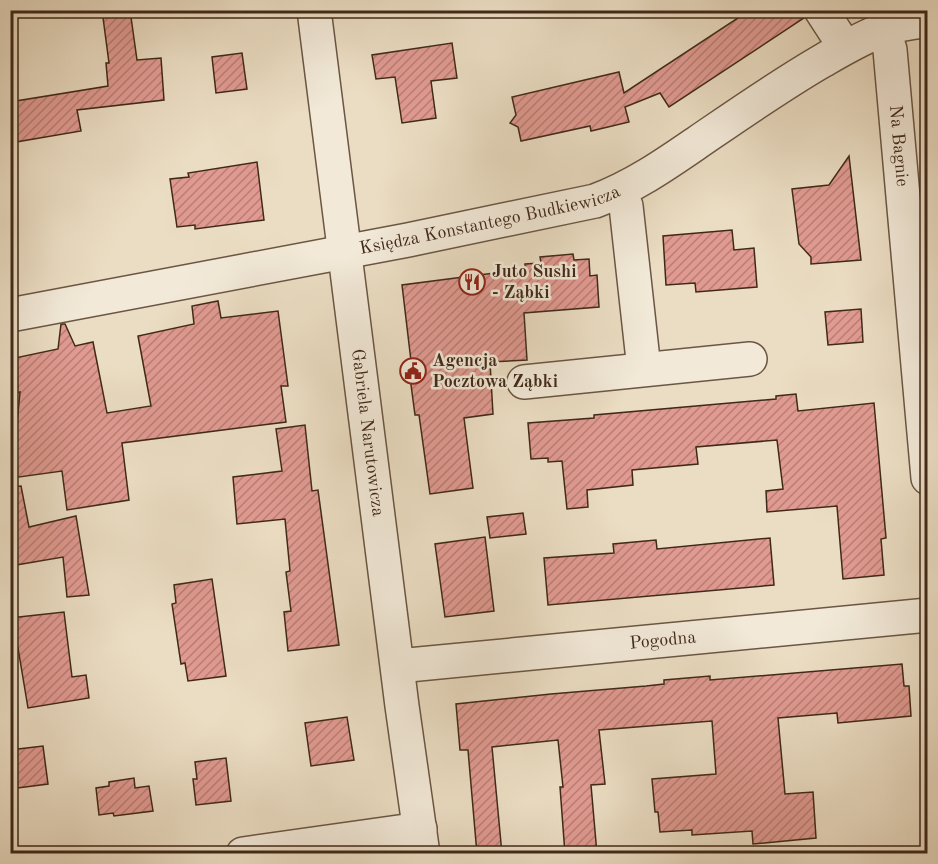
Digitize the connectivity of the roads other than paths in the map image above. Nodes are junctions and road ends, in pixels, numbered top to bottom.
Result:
1 (314, 10) edge
2 (821, 10) edge
3 (927, 21) edge
4 (884, 29) junction
5 (845, 47) junction
6 (619, 191) junction
7 (345, 252) junction
8 (10, 315) edge
9 (750, 358) dead end
10 (644, 369) junction
11 (524, 382) dead end
12 (927, 478) edge
13 (927, 615) edge
14 (398, 666) junction
15 (422, 841) edge
16 (243, 854) edge

1 - 7 street, Gabriela Narutowicza
2 - 5 street
3 - 4 street, Księdza Konstantego Budkiewicza
4 - 5 street, Księdza Konstantego Budkiewicza
4 - 12 street, Na Bagnie
5 - 6 street, Księdza Konstantego Budkiewicza
6 - 7 street, Księdza Konstantego Budkiewicza
6 - 10 street
7 - 8 street, Księdza Konstantego Budkiewicza
7 - 14 street, Gabriela Narutowicza
9 - 10 street
10 - 11 street
13 - 14 street, Pogodna
14 - 15 street, Gabriela Narutowicza
15 - 16 street

